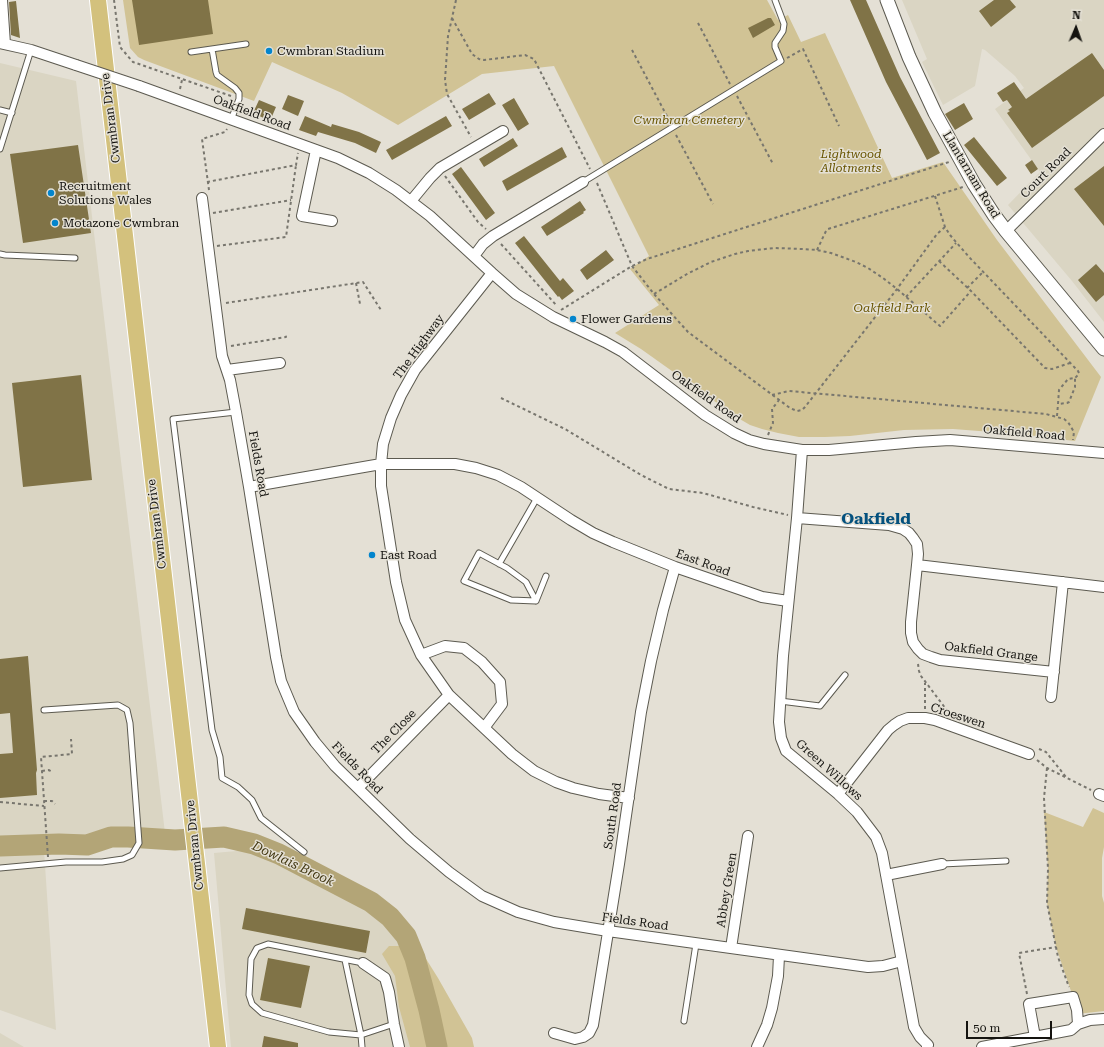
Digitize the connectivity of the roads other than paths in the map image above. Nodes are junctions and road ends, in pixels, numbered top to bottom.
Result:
1 (2, 0) edge
2 (98, 0) edge
3 (775, 0) edge
4 (887, 0) edge
5 (3, 43) edge
6 (246, 44) dead end
7 (212, 49) junction
8 (31, 50) junction
9 (191, 52) dead end
10 (0, 110) edge
11 (12, 113) junction
12 (232, 120) junction
13 (503, 132) dead end
14 (1104, 134) edge
15 (0, 149) edge
16 (316, 150) junction
17 (583, 182) joint
18 (202, 198) road end
19 (411, 201) junction
20 (332, 221) dead end
21 (1006, 231) junction
22 (0, 254) edge
23 (474, 256) junction
24 (75, 258) dead end
25 (492, 273) junction
26 (1104, 349) edge
27 (280, 363) dead end
28 (227, 370) junction
29 (236, 412) junction
30 (802, 450) junction
31 (1104, 453) edge
32 (381, 464) junction
33 (249, 487) junction
34 (537, 498) junction
35 (797, 518) junction
36 (499, 564) junction
37 (917, 565) junction
38 (675, 567) junction
39 (546, 576) dead end
40 (1063, 582) junction
41 (1104, 587) edge
42 (536, 601) junction
43 (788, 601) junction
44 (421, 655) junction
45 (1054, 672) junction
46 (845, 675) dead end
47 (449, 695) junction
48 (1051, 697) dead end
49 (780, 701) junction
50 (44, 710) dead end
51 (484, 728) junction
52 (1029, 754) dead end
53 (358, 788) junction
54 (838, 794) junction
55 (629, 798) junction
56 (748, 836) dead end
57 (304, 852) dead end
58 (1006, 861) dead end
59 (942, 864) joint
60 (0, 868) edge
61 (886, 875) junction
62 (608, 931) junction
63 (696, 944) junction
64 (731, 948) junction
65 (779, 956) junction
66 (345, 960) junction
67 (902, 961) junction
68 (363, 963) joint
69 (1104, 1019) edge
70 (684, 1021) dead end
71 (394, 1024) junction
72 (1078, 1024) junction
73 (554, 1033) dead end
74 (361, 1035) junction
75 (1035, 1037) junction
76 (929, 1046) edge
77 (218, 1047) edge
78 (362, 1047) edge
79 (399, 1047) edge
80 (757, 1047) edge
81 (982, 1047) edge

1 - 5 street
2 - 77 main road, Cwmbran Drive
3 - 17 lane
4 - 21 street, Llantarnam Road
5 - 8 street, Oakfield Road
6 - 7 lane
7 - 9 lane
7 - 12 lane
8 - 11 lane
8 - 12 street, Oakfield Road, bridge
10 - 11 lane
11 - 15 lane
12 - 16 street, Oakfield Road
13 - 19 street
14 - 21 street, Court Road
16 - 19 street, Oakfield Road
16 - 20 street
17 - 23 street
18 - 28 street, Fields Road
19 - 23 street, Oakfield Road
21 - 26 street, Llantarnam Road
22 - 24 lane
23 - 25 street, Oakfield Road
25 - 30 street, Oakfield Road
25 - 32 street, The Highway
27 - 28 street
28 - 29 street, Fields Road
29 - 33 street, Fields Road
29 - 57 lane
30 - 31 street, Oakfield Road
30 - 35 street, Green Willows
32 - 33 street, East Road
32 - 34 street, East Road
32 - 44 street, The Highway
33 - 53 street, Fields Road
34 - 36 lane
34 - 38 street, East Road
35 - 37 street
35 - 43 street, Green Willows
36 - 42 lane
36 - 42 lane
37 - 40 street
37 - 45 street, Oakfield Grange
38 - 43 street, East Road
38 - 55 street, South Road
39 - 42 lane
40 - 41 street
40 - 45 street, Oakfield Grange
43 - 49 street, Green Willows
44 - 47 street, The Highway
44 - 51 street
45 - 48 street, Oakfield Grange
46 - 49 lane
47 - 51 street, The Highway
47 - 53 street, The Close
49 - 54 street, Green Willows
50 - 60 lane
51 - 55 street, The Highway
52 - 54 street, Croeswen
53 - 62 street, Fields Road
54 - 61 street, Green Willows
55 - 62 street, South Road
56 - 64 street, Abbey Green
58 - 59 lane
59 - 61 street
61 - 67 street, Green Willows
62 - 63 street, Fields Road
62 - 73 street, South Road
63 - 64 street, Fields Road
63 - 70 lane
64 - 65 street, Fields Road
65 - 67 street, Fields Road
65 - 80 street
66 - 68 lane
66 - 74 lane
66 - 74 lane
67 - 76 street, Green Willows
68 - 71 street
69 - 72 street
71 - 74 lane
71 - 79 street
72 - 75 street
72 - 75 street
74 - 78 lane
75 - 81 street

